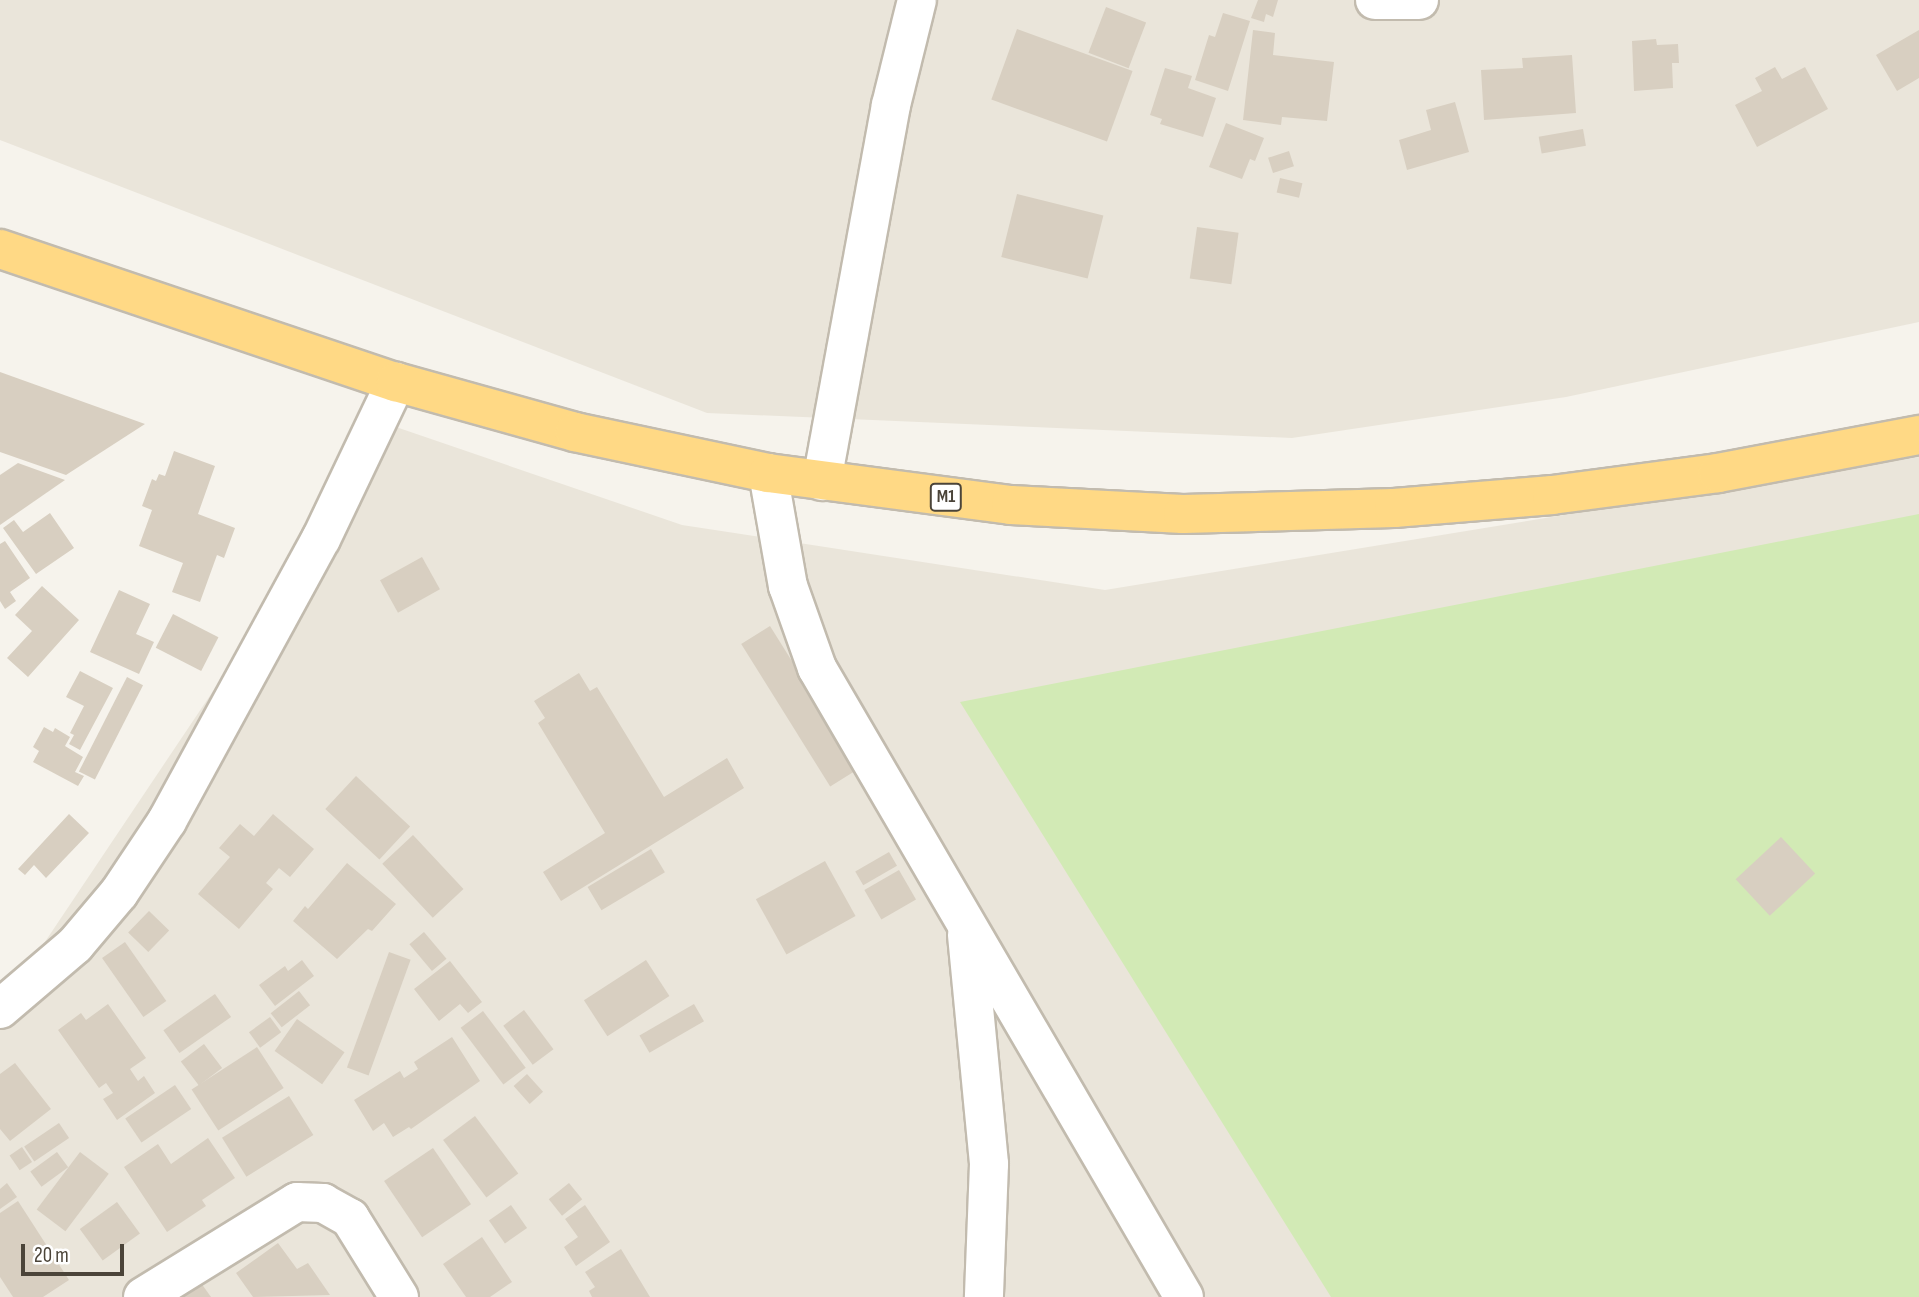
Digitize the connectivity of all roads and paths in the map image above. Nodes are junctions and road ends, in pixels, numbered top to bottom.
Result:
1 (916, 0) edge
2 (1375, 0) edge
3 (1419, 0) edge
4 (0, 249) edge
5 (397, 382) junction
6 (1919, 435) edge
7 (768, 473) junction
8 (822, 481) junction
9 (966, 923) junction
10 (0, 1009) edge
11 (144, 1297) edge
12 (399, 1297) edge
13 (984, 1297) edge
14 (1184, 1297) edge

1 - 8 street
2 - 3 street
4 - 5 highway, M1
5 - 7 highway, M1
5 - 10 street
6 - 8 highway, M1
7 - 8 highway, M1
7 - 9 street
9 - 13 street
9 - 14 street
11 - 12 street

